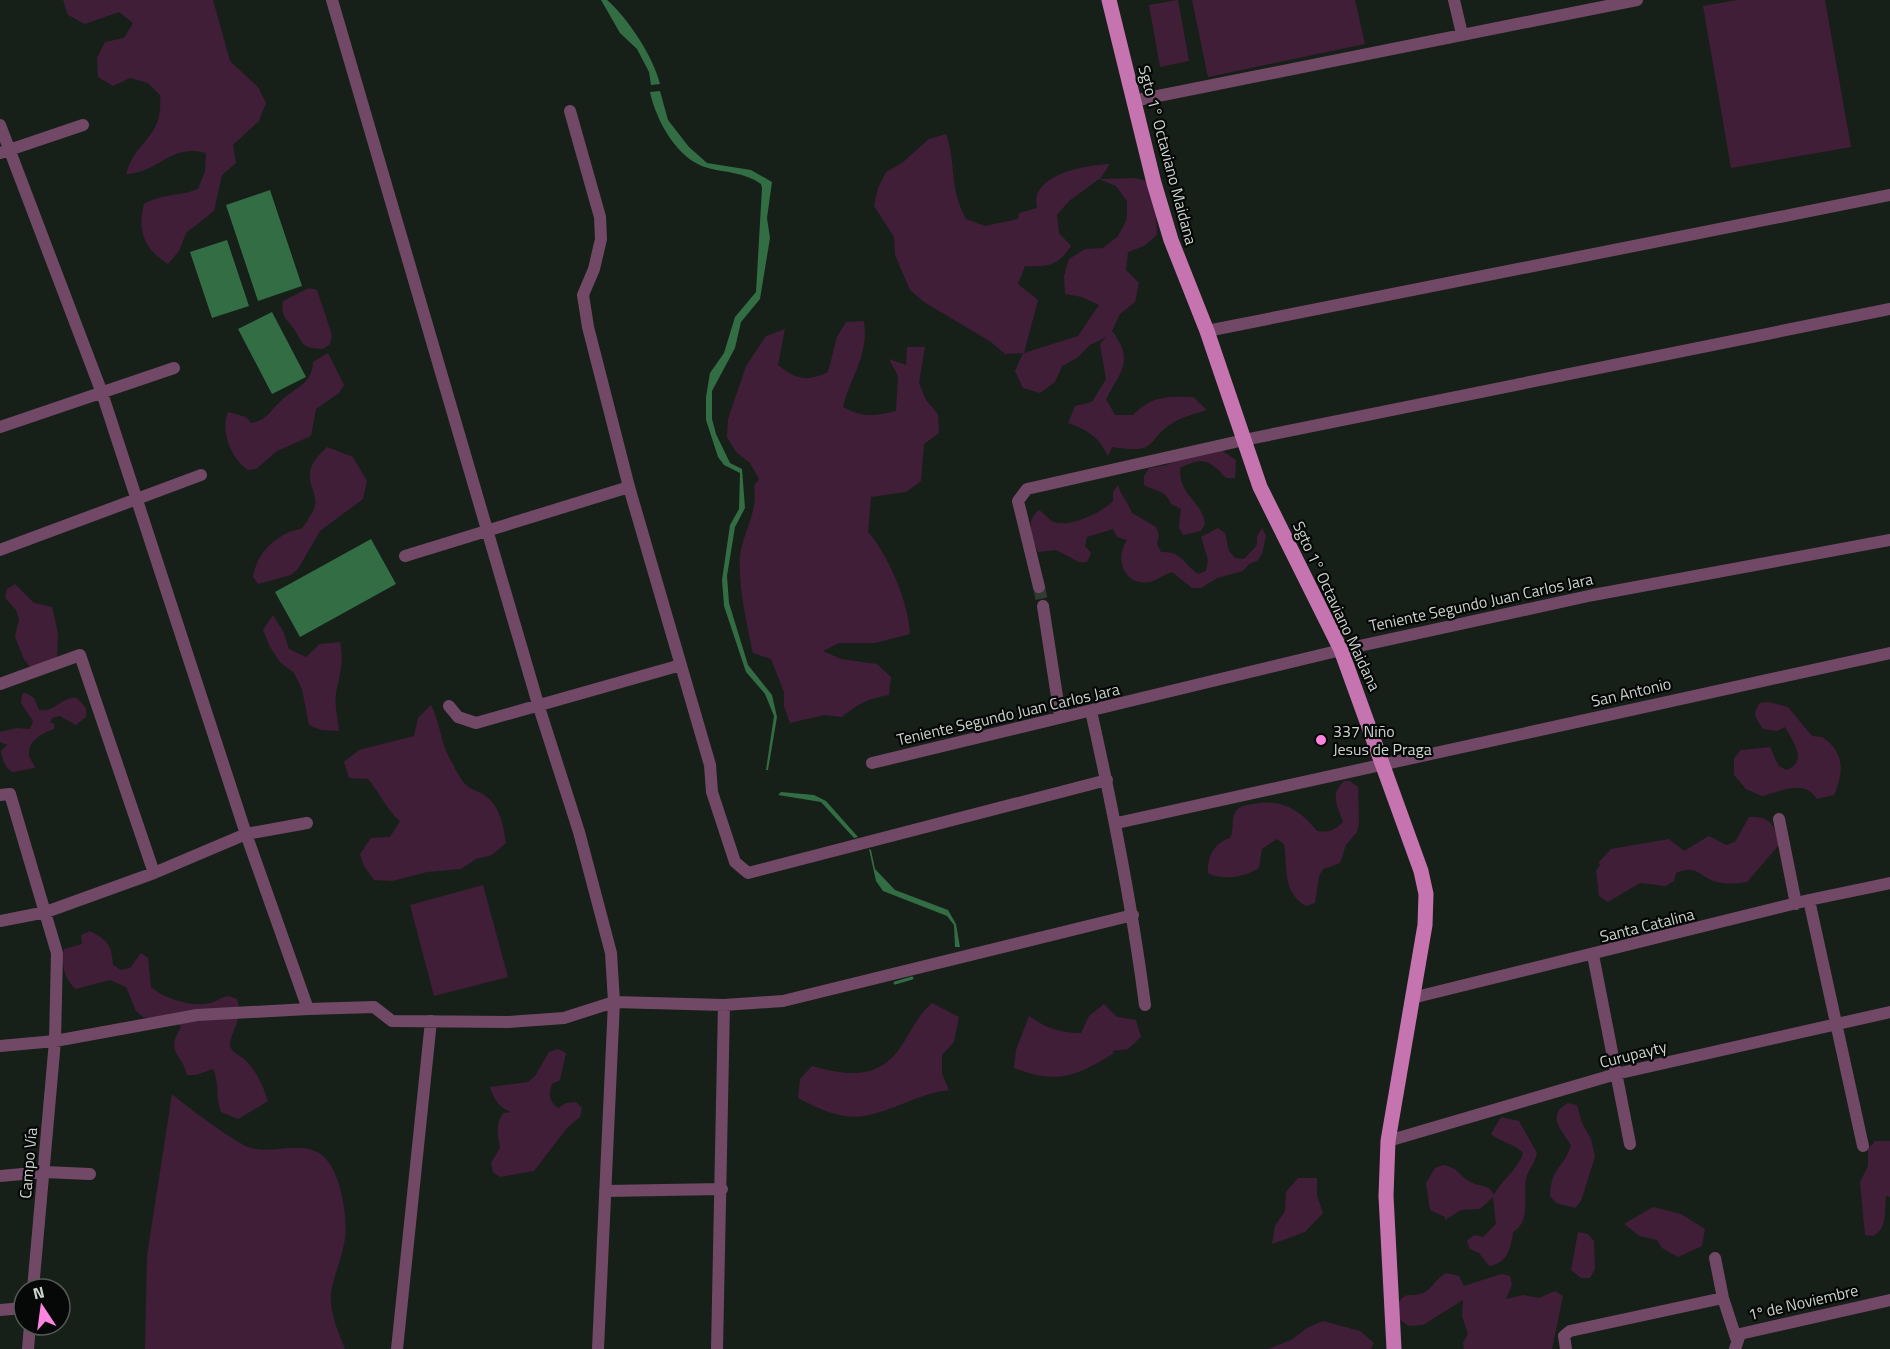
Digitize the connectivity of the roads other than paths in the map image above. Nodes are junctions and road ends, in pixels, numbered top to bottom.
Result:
1 (332, 0) edge
2 (1109, 0) edge
3 (1454, 0) edge
4 (1637, 0) edge
5 (1462, 34) junction
6 (1133, 101) junction
7 (570, 111) dead end
8 (0, 124) edge
9 (83, 125) dead end
10 (4, 152) edge
11 (1890, 195) edge
12 (1890, 309) edge
13 (1208, 331) junction
14 (174, 368) dead end
15 (102, 393) junction
16 (0, 427) edge
17 (1244, 440) junction
18 (201, 475) dead end
19 (629, 488) junction
20 (137, 499) junction
21 (488, 532) junction
22 (1890, 540) edge
23 (0, 550) edge
24 (405, 556) dead end
25 (1039, 587) tunnel mouth
26 (1043, 606) tunnel mouth
27 (1341, 650) junction
28 (1890, 653) edge
29 (681, 665) junction
30 (0, 684) edge
31 (538, 704) junction
32 (449, 706) dead end
33 (1091, 711) junction
34 (1060, 716) junction
35 (873, 763) dead end
36 (1380, 764) junction
37 (1107, 780) junction
38 (0, 795) edge
39 (1779, 819) dead end
40 (1117, 823) junction
41 (307, 824) dead end
42 (246, 834) junction
43 (154, 873) junction
44 (1890, 883) edge
45 (1809, 900) junction
46 (1796, 904) junction
47 (46, 912) junction
48 (1133, 915) junction
49 (0, 921) edge
50 (1593, 955) junction
51 (1412, 998) junction
52 (614, 1002) junction
53 (724, 1005) junction
54 (1145, 1005) dead end
55 (308, 1009) junction
56 (1890, 1012) edge
57 (431, 1021) junction
58 (1835, 1023) junction
59 (55, 1041) junction
60 (0, 1046) edge
61 (1616, 1074) junction
62 (1388, 1141) junction
63 (1630, 1144) dead end
64 (1863, 1146) dead end
65 (44, 1172) junction
66 (90, 1174) dead end
67 (0, 1176) edge
68 (722, 1190) junction
69 (605, 1191) junction
70 (1715, 1258) dead end
71 (34, 1277) edge
72 (1724, 1298) junction
73 (1890, 1300) edge
74 (1736, 1343) edge
75 (397, 1349) edge
76 (598, 1349) edge
77 (717, 1349) edge
78 (1394, 1349) edge
79 (1566, 1349) edge

1 - 21 street
2 - 6 main road, Sgto 1° Octaviano Maidana
3 - 5 street
4 - 5 street
5 - 6 street
6 - 13 main road, Sgto 1° Octaviano Maidana
7 - 19 street
8 - 10 street
9 - 10 street
10 - 15 street
11 - 13 street
12 - 17 street
13 - 17 main road, Sgto 1° Octaviano Maidana
14 - 15 street
15 - 16 street
15 - 20 street
17 - 25 street
17 - 27 main road, Sgto 1° Octaviano Maidana
18 - 20 street
19 - 21 street
19 - 29 street
20 - 23 street
20 - 42 street
21 - 24 street
21 - 31 street
22 - 27 street, Teniente Segundo Juan Carlos Jara
26 - 34 street
27 - 33 street, Teniente Segundo Juan Carlos Jara
27 - 36 main road, Sgto 1° Octaviano Maidana
28 - 36 street, San Antonio
29 - 31 street
29 - 37 street
30 - 43 street
31 - 32 street
31 - 52 street
33 - 34 street, Teniente Segundo Juan Carlos Jara
33 - 37 street
34 - 35 street, Teniente Segundo Juan Carlos Jara
36 - 40 street, San Antonio
36 - 51 main road, Sgto 1° Octaviano Maidana
37 - 40 street
38 - 47 street, Campo Vía
39 - 46 street
40 - 48 street
41 - 42 street
42 - 43 street
42 - 55 street
43 - 47 street
44 - 45 street, Santa Catalina
45 - 46 street, Santa Catalina
45 - 58 street
46 - 50 street, Santa Catalina
47 - 49 street
47 - 59 street, Campo Vía
48 - 53 street
48 - 54 street
50 - 51 street, Santa Catalina
50 - 61 street
51 - 62 main road, Sgto 1° Octaviano Maidana
52 - 53 street
52 - 57 street
52 - 69 street
53 - 68 street
55 - 57 street
55 - 59 street
56 - 58 street, Curupayty
57 - 75 street
58 - 61 street, Curupayty
58 - 64 street
59 - 60 street
59 - 65 street, Campo Vía
61 - 62 street, Curupayty
61 - 63 street
62 - 78 main road, Sgto 1° Octaviano Maidana
65 - 66 street
65 - 67 street
65 - 71 street, Campo Vía
68 - 69 street
68 - 77 street
69 - 76 street
70 - 72 street
72 - 74 street
72 - 79 street
73 - 74 street, 1º de Noviembre

